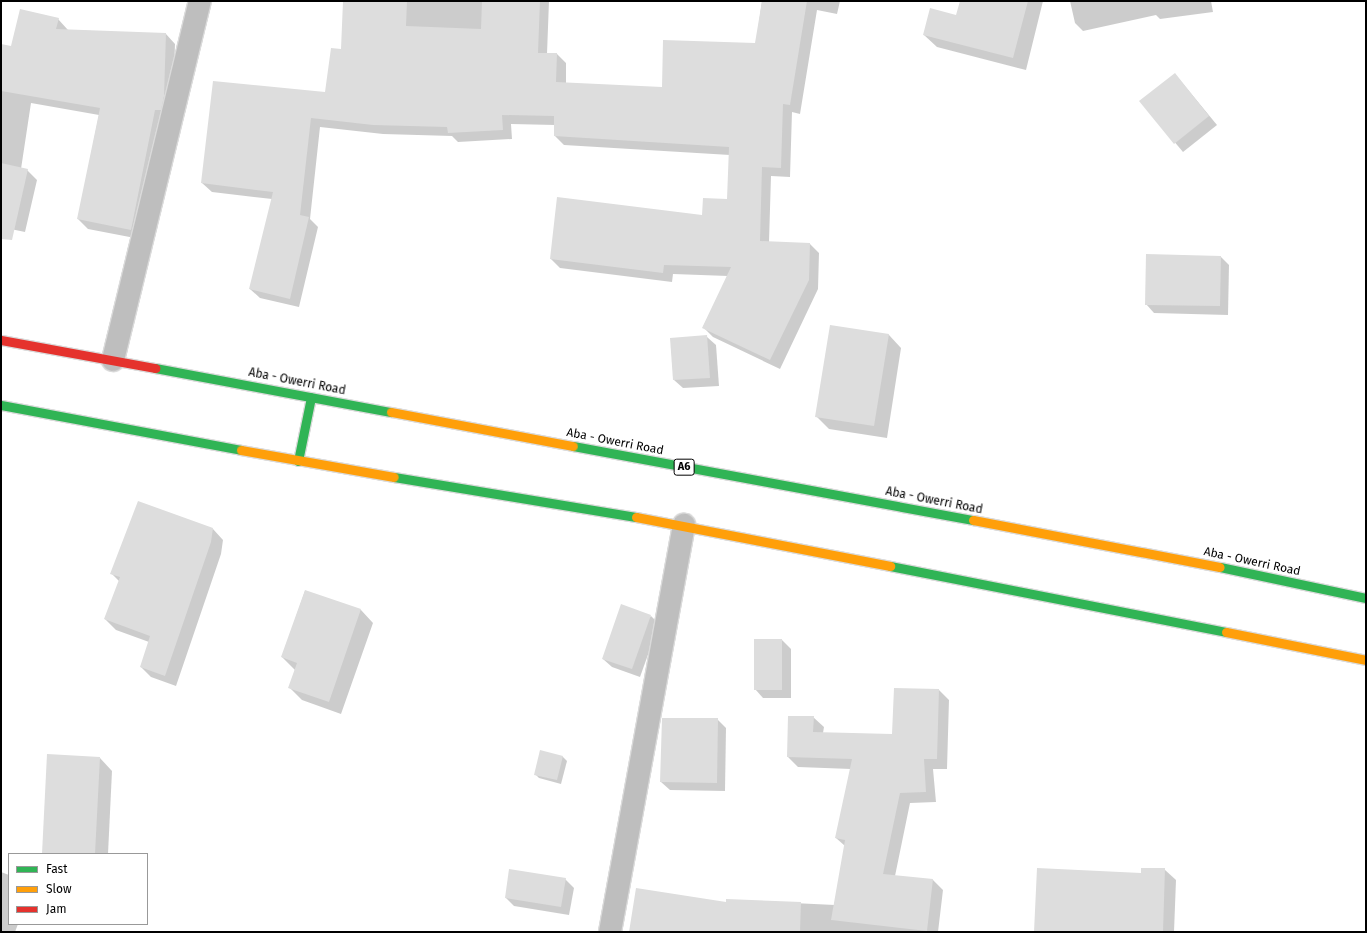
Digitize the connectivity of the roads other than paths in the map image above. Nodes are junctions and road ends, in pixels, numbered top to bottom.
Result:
1 (200, 1) edge
2 (1, 340) edge
3 (113, 360) junction
4 (311, 397) junction
5 (1, 405) edge
6 (298, 461) junction
7 (684, 525) junction
8 (1366, 598) edge
9 (1366, 660) edge
10 (610, 932) edge

1 - 3 street
2 - 3 highway, Aba - Owerri Road / A6
3 - 4 highway, Aba - Owerri Road / A6
4 - 6 highway
4 - 8 highway, Aba - Owerri Road / A6
5 - 6 highway
6 - 7 highway
7 - 9 highway
7 - 10 street

